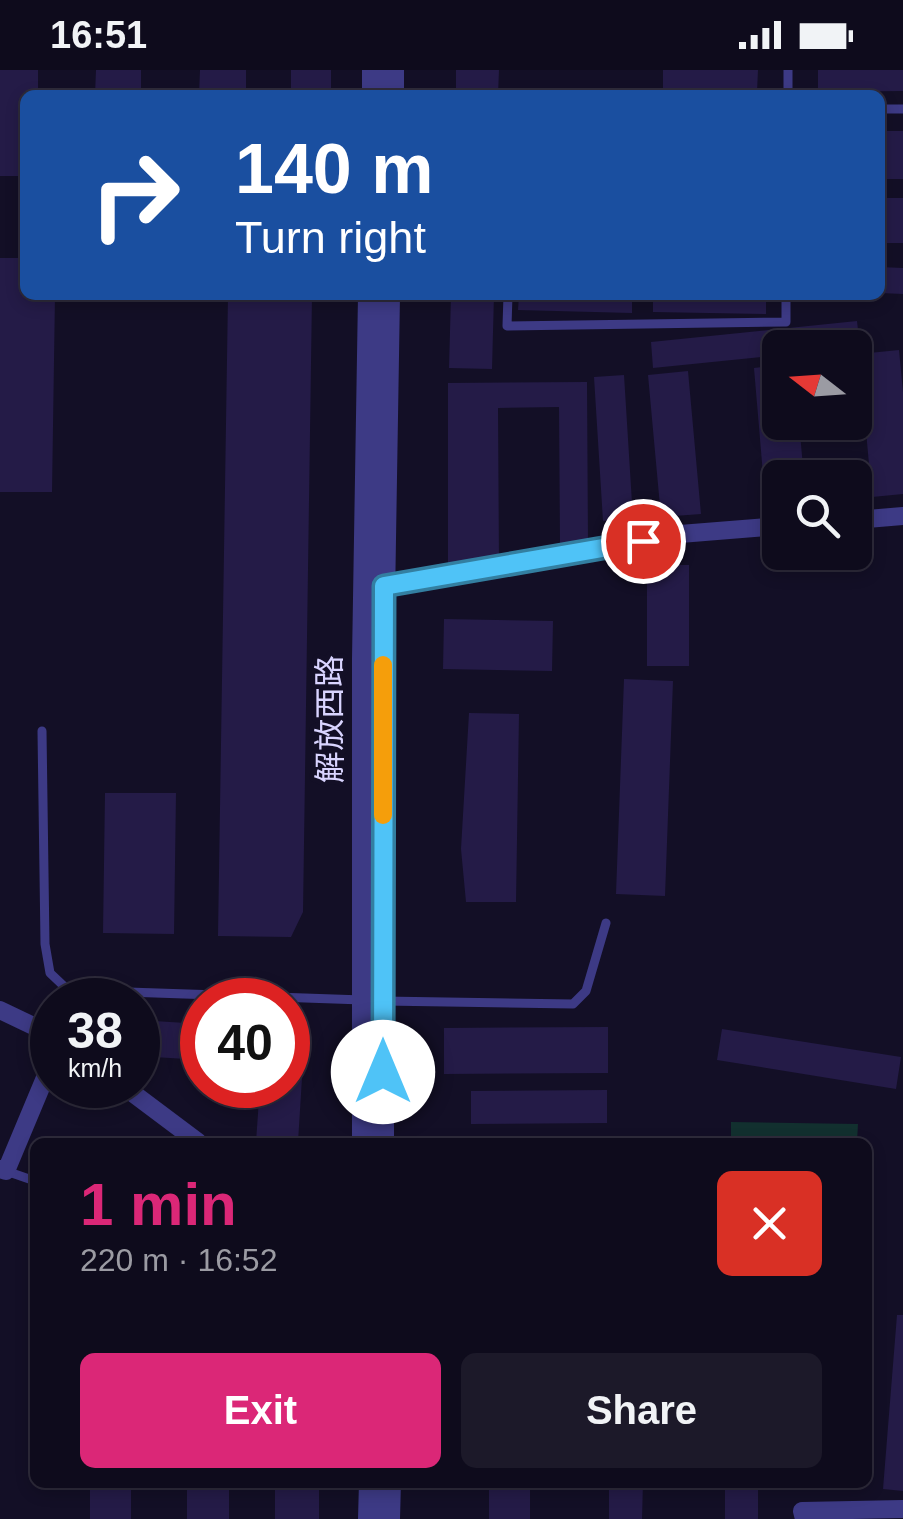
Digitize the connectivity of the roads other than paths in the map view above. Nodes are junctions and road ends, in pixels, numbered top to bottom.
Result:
1 (369, 300) edge
2 (389, 300) edge
3 (508, 300) edge
4 (786, 300) edge
5 (903, 516) edge
6 (872, 519) edge
7 (762, 527) edge
8 (374, 588) junction
9 (42, 731) dead end
10 (606, 924) dead end
11 (372, 1000) junction
12 (0, 1010) edge
13 (30, 1024) edge
14 (31, 1108) edge
15 (153, 1108) edge
16 (193, 1138) edge
17 (362, 1138) edge
18 (383, 1138) edge
19 (3, 1170) edge
20 (30, 1179) edge
21 (370, 1488) edge
22 (390, 1488) edge
23 (903, 1510) edge
24 (369, 1519) edge
25 (389, 1519) edge
26 (804, 1519) edge

1 - 8 street, 解放西路
2 - 8 street, 解放西路
3 - 4 lane
5 - 6 street
7 - 8 street
8 - 11 street, 解放西路
9 - 11 lane
10 - 11 lane
11 - 17 street, 解放西路
11 - 18 street, 解放西路
12 - 13 street
14 - 19 street
15 - 16 street
19 - 20 lane
21 - 24 street
22 - 25 street
23 - 26 street

